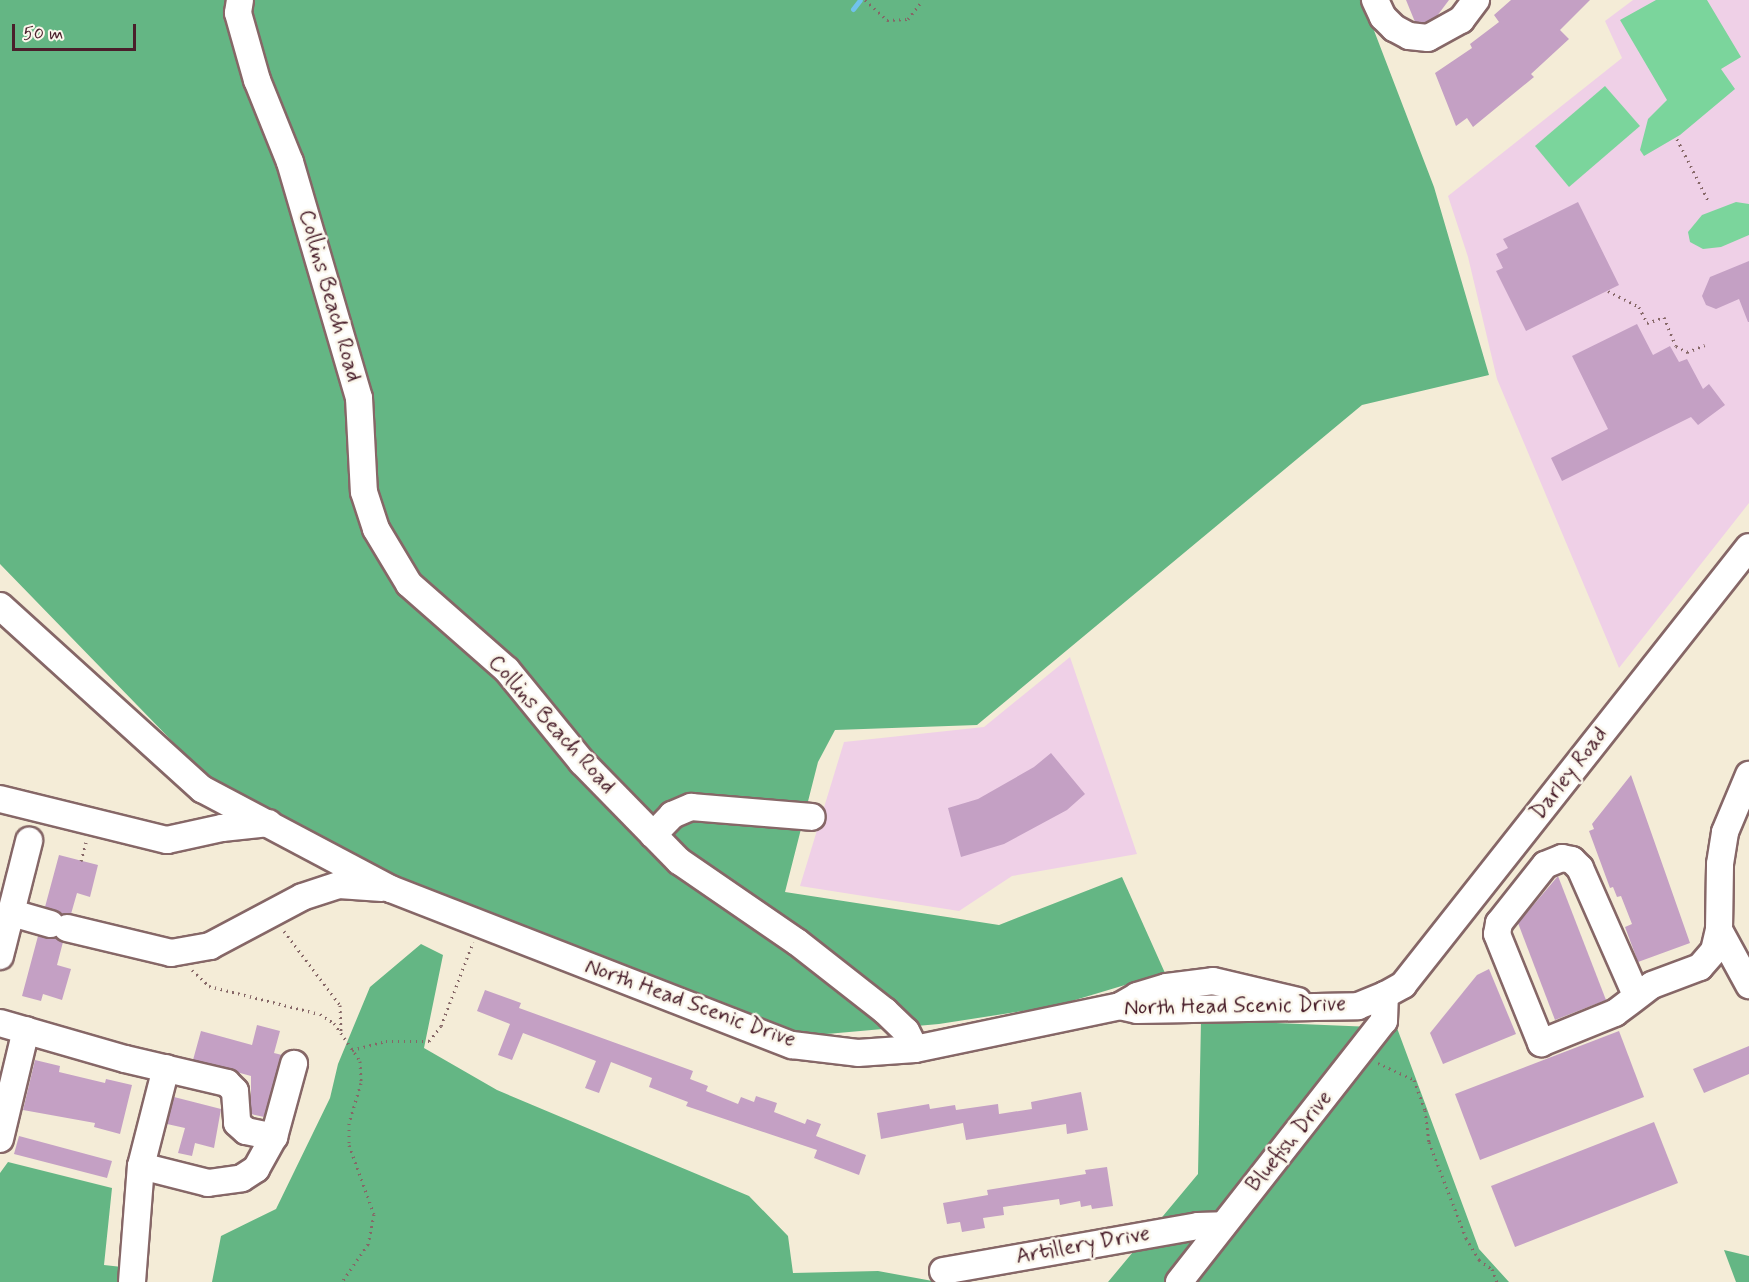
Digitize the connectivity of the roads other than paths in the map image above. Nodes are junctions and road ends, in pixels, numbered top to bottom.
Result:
1 (240, 0) edge
2 (1375, 0) edge
3 (1476, 0) edge
4 (1749, 547) edge
5 (0, 606) edge
6 (1749, 775) edge
7 (5, 800) edge
8 (812, 817) dead end
9 (69, 818) junction
10 (270, 824) junction
11 (653, 835) junction
12 (29, 842) junction
13 (391, 889) junction
14 (12, 913) junction
15 (1719, 930) junction
16 (0, 956) edge
17 (1749, 985) edge
18 (1385, 995) junction
19 (1636, 995) junction
20 (0, 1003) edge
21 (14, 1026) edge
22 (915, 1049) junction
23 (294, 1064) dead end
24 (166, 1068) junction
25 (274, 1137) junction
26 (0, 1139) edge
27 (141, 1166) junction
28 (1223, 1225) junction
29 (943, 1271) dead end
30 (132, 1282) edge
31 (1179, 1282) edge

1 - 11 street, Collins Beach Road
2 - 3 street
4 - 18 street, Darley Road
5 - 10 street, North Head Scenic Drive
6 - 15 street
7 - 9 street
7 - 12 street
8 - 11 street
9 - 10 street
9 - 12 street
10 - 13 street, North Head Scenic Drive
11 - 22 street, Collins Beach Road
12 - 14 street
13 - 14 street
13 - 22 street, North Head Scenic Drive
14 - 16 street
15 - 17 street
15 - 19 street
18 - 22 street, North Head Scenic Drive
18 - 28 street, Bluefish Drive
19 - 19 street
20 - 21 street
21 - 24 street
21 - 26 street
23 - 25 street
24 - 25 street
24 - 27 street
25 - 27 street
27 - 30 street
28 - 29 street, Artillery Drive
28 - 31 street, Bluefish Drive

